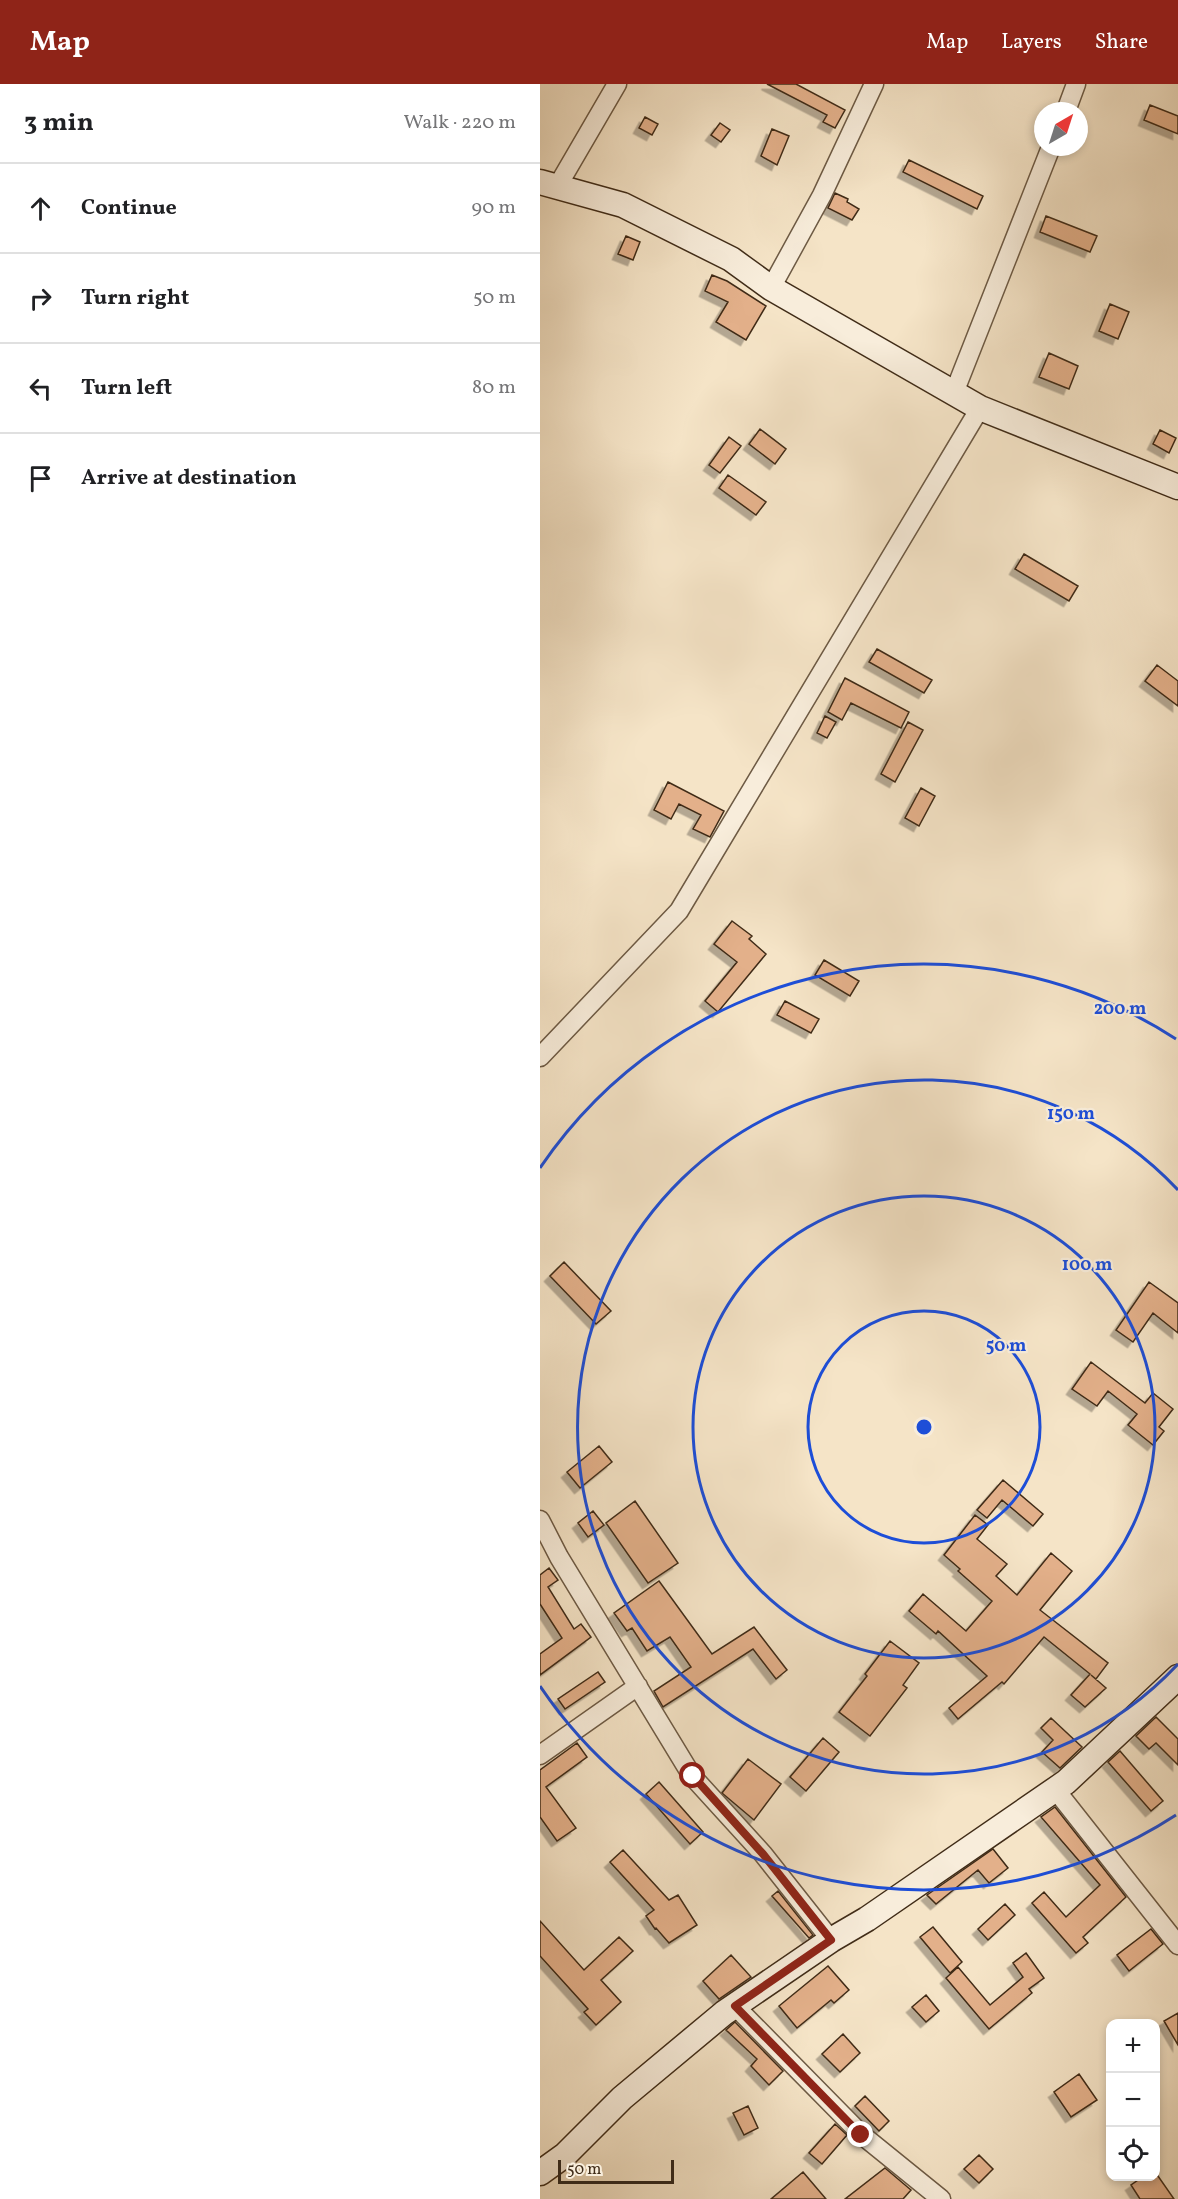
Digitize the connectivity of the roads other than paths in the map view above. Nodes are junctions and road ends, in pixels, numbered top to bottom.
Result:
1 (617, 84) edge
2 (874, 84) edge
3 (1076, 84) edge
4 (1069, 102) edge
5 (1047, 156) edge
6 (548, 184) edge
7 (771, 288) junction
8 (954, 393) junction
9 (980, 408) junction
10 (1176, 481) edge
11 (540, 1057) edge
12 (540, 1520) edge
13 (1178, 1677) edge
14 (638, 1686) junction
15 (540, 1755) edge
16 (1055, 1789) junction
17 (831, 1940) junction
18 (1178, 1944) edge
19 (735, 2006) junction
20 (540, 2174) edge
21 (931, 2196) edge

1 - 6 street
2 - 7 street
3 - 4 street
5 - 8 street
6 - 7 street
7 - 8 street
8 - 9 street
9 - 10 street
9 - 11 street
12 - 14 street
13 - 16 street
14 - 15 street
14 - 17 street
16 - 17 street
16 - 18 street
17 - 19 street
19 - 20 street
19 - 21 street

